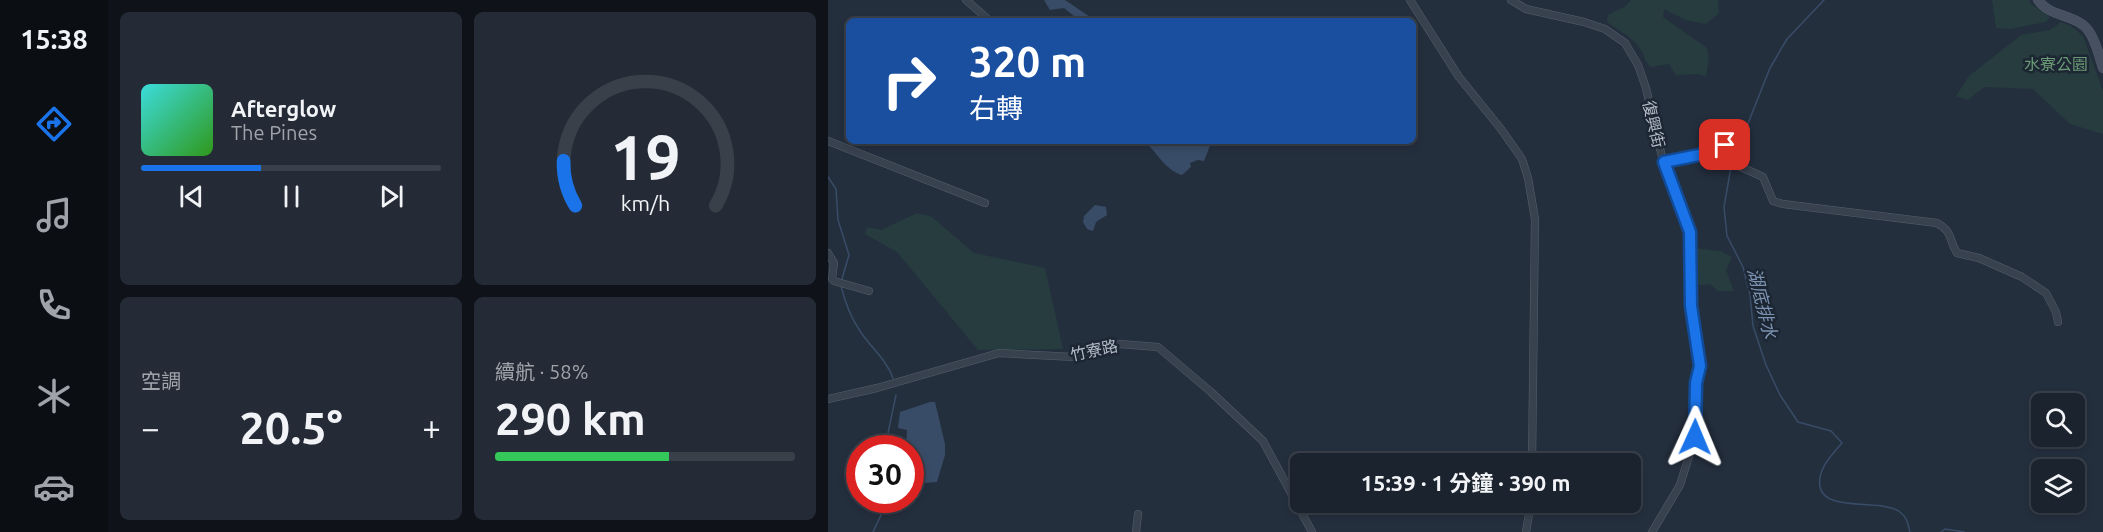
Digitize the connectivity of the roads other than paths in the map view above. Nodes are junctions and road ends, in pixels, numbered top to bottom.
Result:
1 (966, 0) edge
2 (1410, 0) edge
3 (1511, 0) edge
4 (2038, 0) edge
5 (987, 18) edge
6 (2103, 68) edge
7 (828, 141) edge
8 (1664, 162) junction
9 (985, 203) dead end
10 (828, 253) edge
11 (869, 291) dead end
12 (2058, 322) dead end
13 (828, 399) edge
14 (1532, 453) edge
15 (1529, 513) edge
16 (1138, 514) dead end
17 (1136, 532) edge
18 (1312, 532) edge
19 (1526, 532) edge
20 (1652, 532) edge

1 - 5 street
2 - 14 street
3 - 8 street, 復興街
4 - 6 street
7 - 9 street
8 - 12 street
8 - 20 street, 復興街
10 - 11 street
13 - 18 street, 竹寮路
15 - 19 street
16 - 17 street

